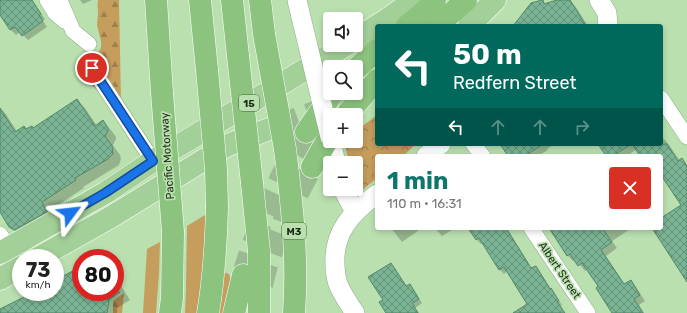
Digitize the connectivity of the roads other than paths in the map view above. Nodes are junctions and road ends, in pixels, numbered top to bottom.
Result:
1 (47, 0) edge
2 (60, 0) edge
3 (156, 0) edge
4 (200, 0) edge
5 (232, 0) edge
6 (260, 0) edge
7 (415, 0) edge
8 (435, 0) edge
9 (466, 0) edge
10 (495, 0) edge
11 (599, 0) edge
12 (299, 9) edge
13 (380, 24) edge
14 (409, 24) edge
15 (439, 24) edge
16 (470, 24) edge
17 (608, 24) edge
18 (375, 27) edge
19 (73, 31) junction
20 (363, 35) edge
21 (89, 44) dead end
22 (334, 52) edge
23 (375, 52) edge
24 (363, 63) edge
25 (92, 68) dead end
26 (375, 82) edge
27 (328, 100) edge
28 (663, 101) edge
29 (323, 108) edge
30 (352, 108) edge
31 (277, 126) tunnel mouth
32 (306, 132) tunnel mouth
33 (687, 137) edge
34 (438, 146) edge
35 (475, 146) edge
36 (323, 148) edge
37 (428, 154) edge
38 (481, 154) edge
39 (153, 161) junction
40 (312, 167) tunnel mouth
41 (346, 196) edge
42 (375, 196) edge
43 (356, 212) junction
44 (532, 230) edge
45 (3, 245) edge
46 (54, 249) edge
47 (12, 272) edge
48 (243, 275) tunnel mouth
49 (0, 278) edge
50 (170, 313) edge
51 (208, 313) edge
52 (234, 313) edge
53 (259, 313) edge
54 (294, 313) edge
55 (355, 313) edge
56 (588, 313) edge

1 - 19 street
2 - 19 street
3 - 50 highway, Pacific Motorway, bridge
4 - 51 highway, bridge
5 - 53 highway, bridge
6 - 54 highway, M3, bridge
7 - 13 highway
8 - 14 highway
9 - 15 highway
10 - 16 highway
11 - 17 street
12 - 29 street, bridge
18 - 20 highway
19 - 21 street
22 - 39 highway, 15
23 - 24 highway
25 - 39 street
26 - 30 highway
27 - 32 highway
28 - 33 street
31 - 46 highway
34 - 37 street
35 - 38 street
36 - 40 highway
39 - 45 highway, 15
41 - 43 street
42 - 43 street
43 - 55 street
44 - 56 street, Albert Street
47 - 49 highway
48 - 52 highway

